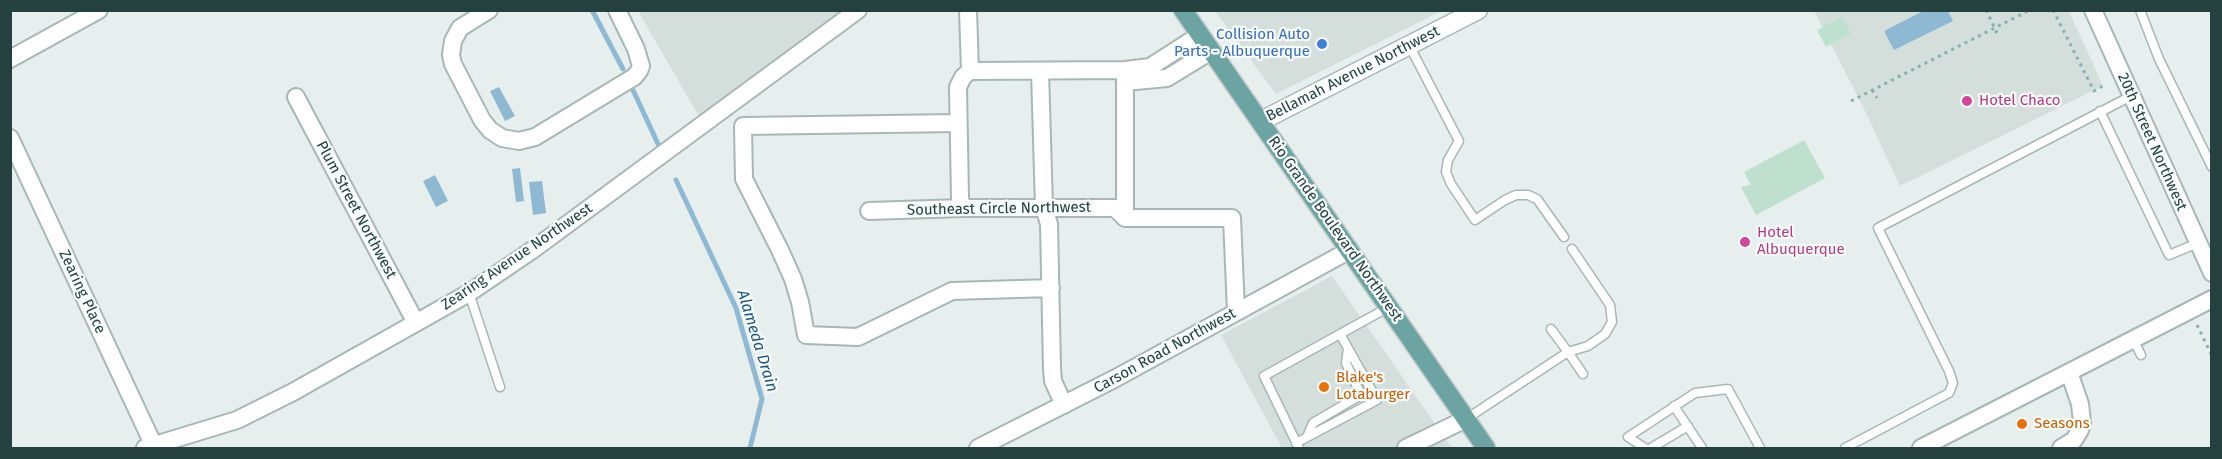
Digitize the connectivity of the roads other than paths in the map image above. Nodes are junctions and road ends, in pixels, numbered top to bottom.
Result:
1 (99, 10) edge
2 (489, 10) edge
3 (617, 10) edge
4 (858, 10) edge
5 (968, 10) edge
6 (1183, 10) edge
7 (1478, 10) edge
8 (2093, 10) edge
9 (2140, 10) edge
10 (1200, 35) junction
11 (1409, 45) junction
12 (1210, 51) junction
13 (10, 59) edge
14 (970, 71) junction
15 (1040, 71) junction
16 (1125, 76) junction
17 (2131, 96) junction
18 (296, 97) dead end
19 (2100, 111) junction
20 (1261, 121) junction
21 (957, 123) junction
22 (10, 138) edge
23 (2211, 167) edge
24 (1044, 207) junction
25 (962, 208) junction
26 (869, 212) dead end
27 (1125, 218) junction
28 (1564, 237) dead end
29 (2198, 243) junction
30 (1572, 249) dead end
31 (1350, 250) junction
32 (2210, 266) edge
33 (1051, 288) junction
34 (469, 293) junction
35 (2211, 299) edge
36 (1389, 306) junction
37 (1236, 312) junction
38 (416, 323) junction
39 (1551, 329) dead end
40 (1340, 334) junction
41 (2133, 339) junction
42 (1348, 349) junction
43 (1568, 352) junction
44 (2141, 355) dead end
45 (2069, 372) junction
46 (1583, 374) dead end
47 (500, 387) dead end
48 (1064, 405) junction
49 (1674, 406) junction
50 (1466, 419) junction
51 (1688, 426) junction
52 (1307, 436) junction
53 (1298, 446) edge
54 (149, 447) edge
55 (978, 448) edge
56 (1406, 448) edge
57 (1486, 448) edge
58 (1645, 448) edge
59 (1651, 448) edge
60 (1702, 448) edge
61 (1760, 448) edge
62 (1845, 448) edge
63 (1921, 448) edge
64 (2061, 448) edge

1 - 13 street
2 - 3 street
4 - 34 street, Zearing Avenue Northwest
5 - 14 street
6 - 10 main road, Rio Grande Boulevard Northwest
7 - 11 street, Bellamah Avenue Northwest
8 - 17 street, 20th Street Northwest
9 - 23 lane
10 - 12 main road, Rio Grande Boulevard Northwest
10 - 16 street
11 - 20 street, Bellamah Avenue Northwest
11 - 28 lane
12 - 16 street
12 - 20 main road, Rio Grande Boulevard Northwest
14 - 15 street
14 - 21 street
15 - 16 street
15 - 24 street
16 - 27 street
17 - 19 lane
17 - 29 street, 20th Street Northwest
18 - 38 street, Plum Street Northwest
19 - 29 lane
19 - 62 lane
20 - 31 main road, Rio Grande Boulevard Northwest
21 - 25 street
21 - 33 street
22 - 54 street, Zearing Place
24 - 25 street, Southeast Circle Northwest
24 - 27 street, Southeast Circle Northwest
24 - 33 street
25 - 26 street, Southeast Circle Northwest
27 - 37 street, Southeast Circle Northwest
29 - 32 street, 20th Street Northwest
30 - 43 lane
31 - 36 main road, Rio Grande Boulevard Northwest
31 - 37 street, Carson Road Northwest
33 - 48 street
34 - 38 street, Zearing Avenue Northwest
34 - 47 lane
35 - 41 street
36 - 40 lane
36 - 50 main road, Rio Grande Boulevard Northwest
37 - 48 street, Carson Road Northwest
38 - 54 street, Zearing Avenue Northwest
39 - 43 lane
40 - 42 lane
40 - 53 lane
41 - 44 lane
41 - 45 street
42 - 52 lane
42 - 52 lane
43 - 46 lane
43 - 50 lane
45 - 63 street
45 - 64 street
48 - 55 street, Carson Road Northwest
49 - 51 lane
49 - 58 lane
49 - 61 lane
50 - 56 street
50 - 57 main road, Rio Grande Boulevard Northwest
51 - 59 lane
51 - 60 lane
52 - 53 lane

